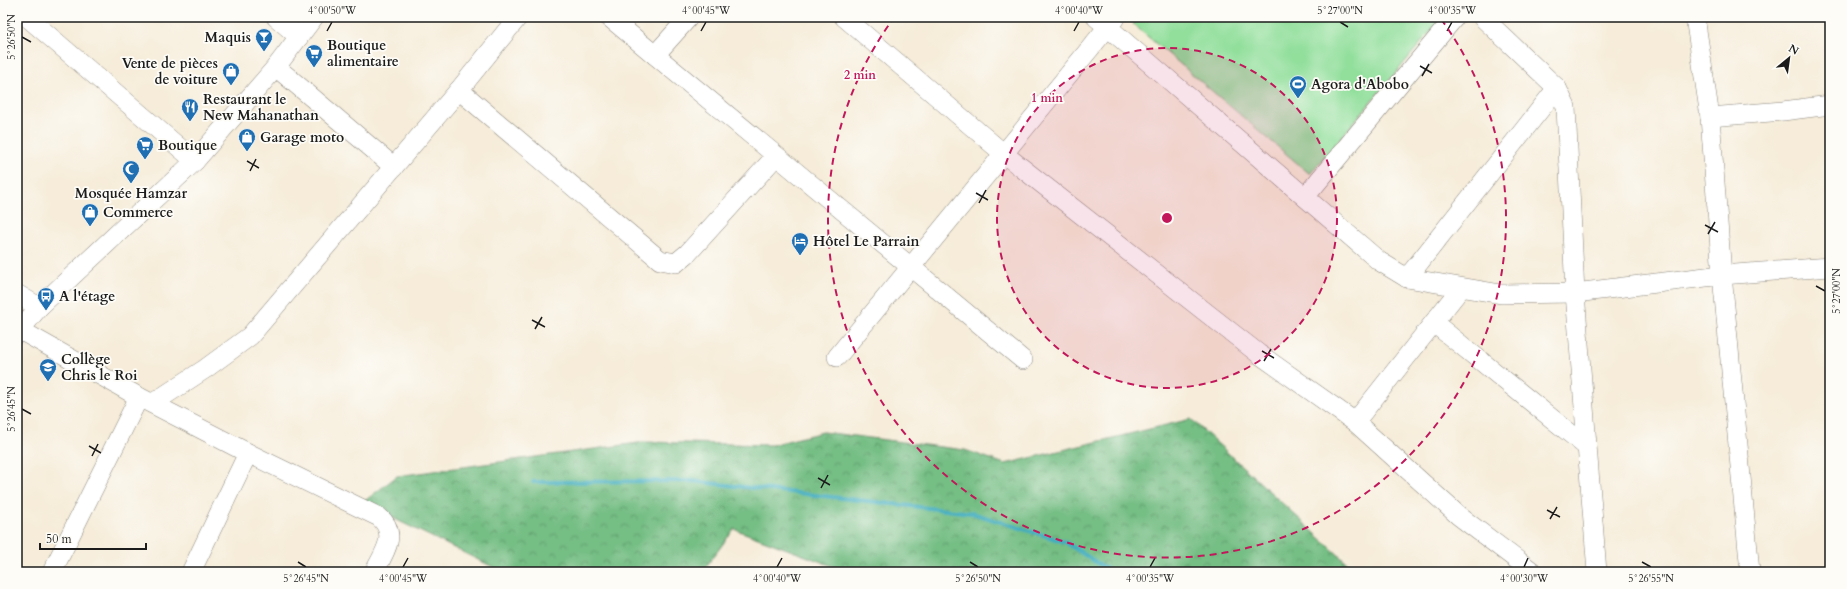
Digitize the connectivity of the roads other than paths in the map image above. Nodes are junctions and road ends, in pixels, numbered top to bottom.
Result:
1 (27, 17) edge
2 (276, 17) edge
3 (314, 17) edge
4 (518, 17) edge
5 (609, 17) edge
6 (689, 17) edge
7 (844, 17) edge
8 (1455, 17) edge
9 (1482, 17) edge
10 (1695, 17) edge
11 (1107, 20) edge
12 (299, 37) junction
13 (655, 55) junction
14 (276, 67) junction
15 (1557, 88) junction
16 (459, 90) junction
17 (1830, 105) edge
18 (1710, 117) junction
19 (1004, 154) junction
20 (776, 156) junction
21 (195, 161) junction
22 (394, 167) junction
23 (1305, 197) junction
24 (912, 267) junction
25 (1830, 267) edge
26 (1722, 275) junction
27 (1407, 278) junction
28 (1461, 288) junction
29 (1575, 293) junction
30 (17, 294) edge
31 (39, 307) junction
32 (1434, 323) junction
33 (19, 332) edge
34 (837, 357) dead end
35 (1023, 360) dead end
36 (146, 400) junction
37 (1355, 422) junction
38 (1587, 447) junction
39 (248, 453) junction
40 (52, 572) edge
41 (191, 572) edge
42 (374, 572) edge
43 (1533, 572) edge
44 (1597, 572) edge
45 (1750, 572) edge

1 - 21 street
2 - 12 street
3 - 12 street
4 - 16 street
5 - 13 street
6 - 13 street
7 - 19 street
8 - 23 street
9 - 15 street
10 - 18 street
11 - 19 street
11 - 23 street
12 - 14 street
13 - 20 street
14 - 21 street
14 - 22 street
15 - 27 street
15 - 29 street
16 - 20 street
16 - 22 street
17 - 18 street
18 - 26 street
19 - 24 street
19 - 37 street
20 - 24 street
21 - 31 street
22 - 36 street
23 - 27 street
24 - 34 street
24 - 35 street
25 - 26 street
26 - 29 street
26 - 45 street
27 - 28 street
28 - 29 street
28 - 32 street
29 - 38 street
30 - 31 street
31 - 33 street
32 - 37 street
32 - 38 street
33 - 36 street
36 - 39 street
36 - 40 street
37 - 43 street
38 - 44 street
39 - 41 street
39 - 42 street

